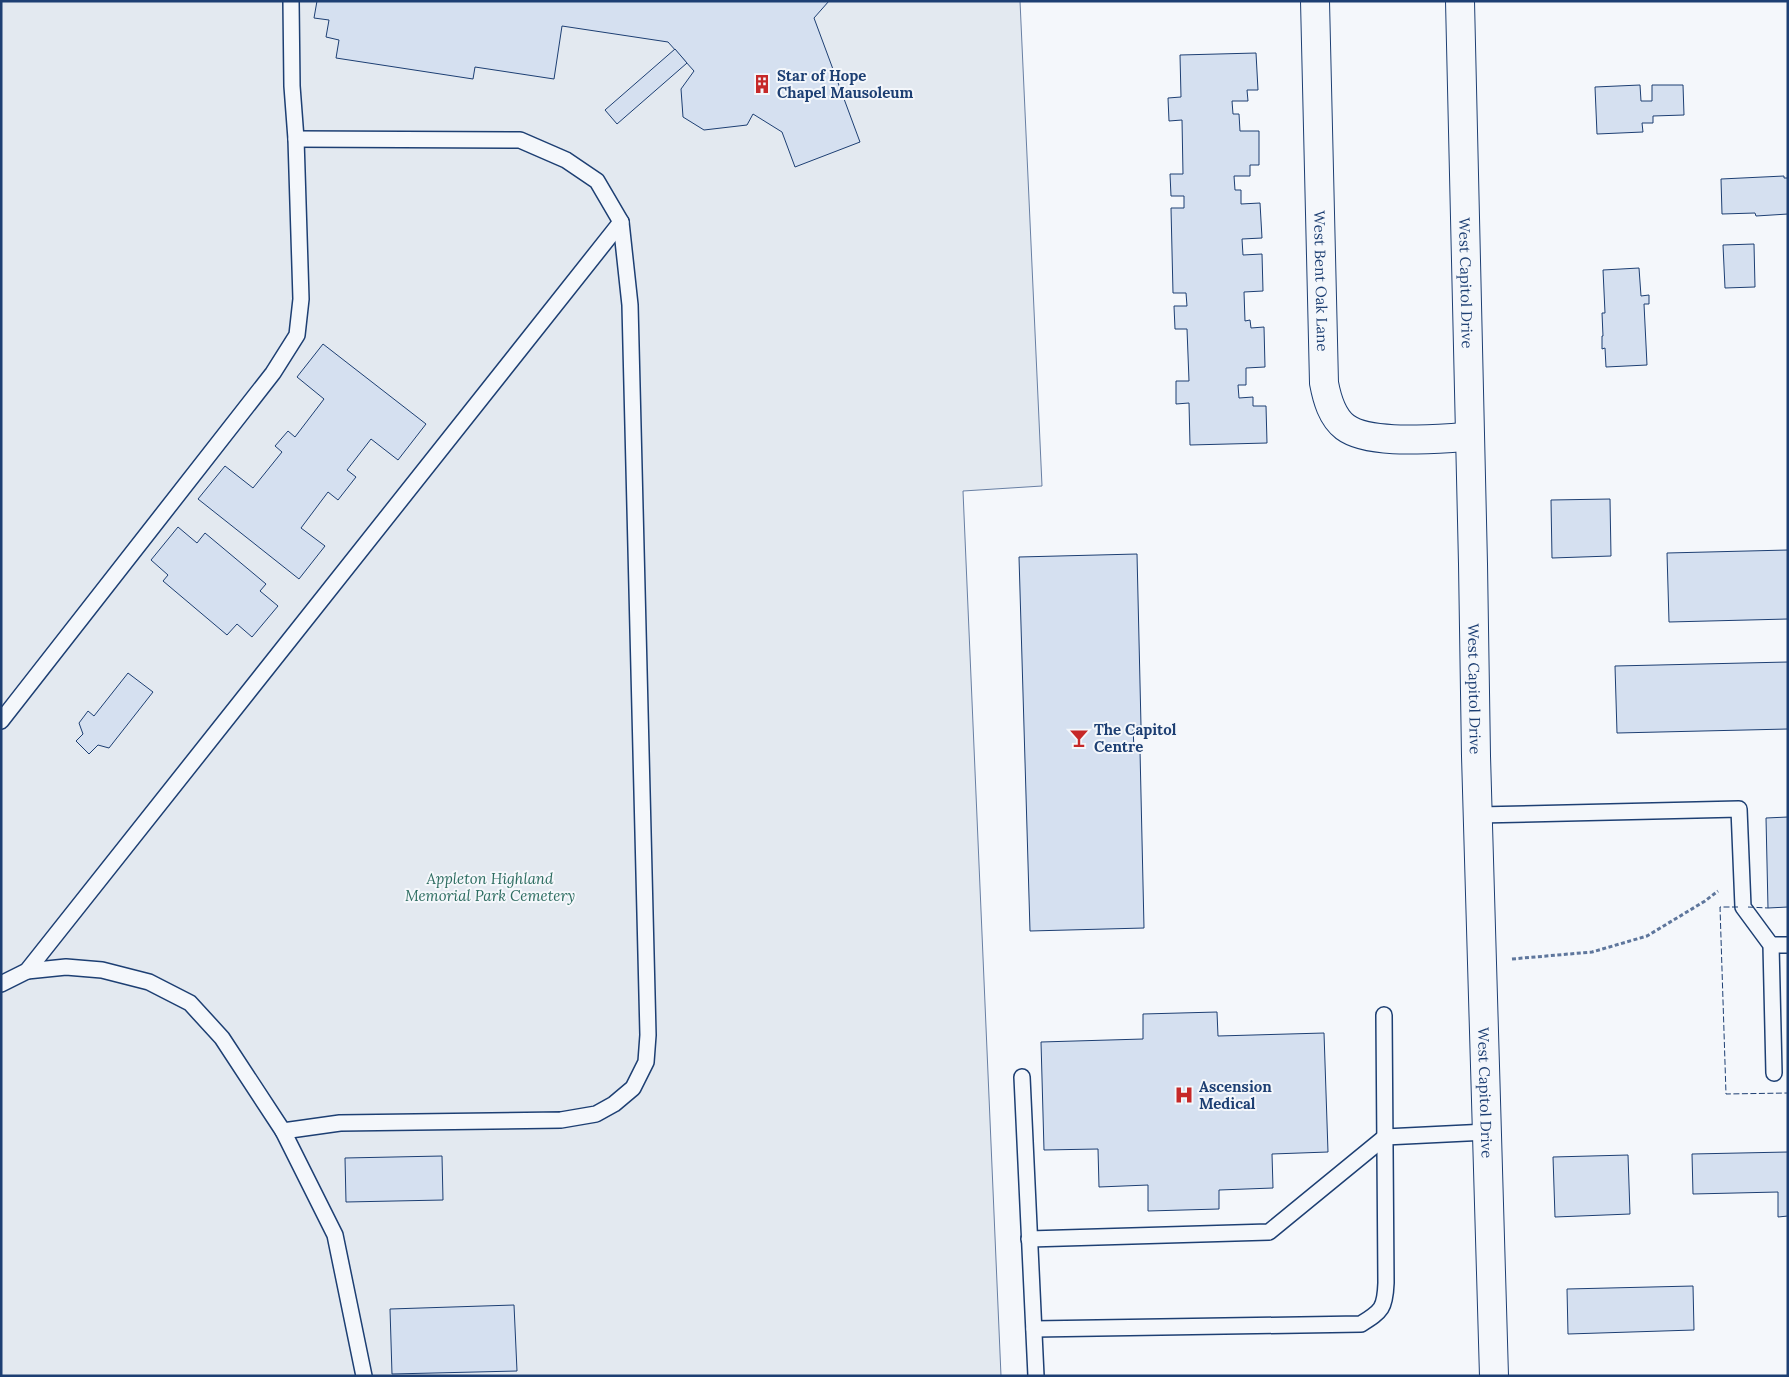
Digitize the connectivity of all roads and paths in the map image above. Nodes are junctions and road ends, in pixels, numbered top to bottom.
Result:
1 (291, 1) edge
2 (1315, 1) edge
3 (1460, 1) edge
4 (296, 139) junction
5 (620, 222) junction
6 (1470, 437) junction
7 (1, 721) edge
8 (1478, 816) junction
9 (1741, 872) junction
10 (1788, 945) edge
11 (1771, 946) junction
12 (1482, 961) junction
13 (27, 971) junction
14 (1, 984) edge
15 (1384, 1015) dead end
16 (1774, 1073) dead end
17 (1022, 1077) dead end
18 (283, 1131) junction
19 (1487, 1132) junction
20 (1385, 1137) junction
21 (1029, 1239) junction
22 (1034, 1329) junction
23 (364, 1376) edge
24 (1036, 1376) edge
25 (1494, 1376) edge

1 - 4 lane
2 - 6 street, West Bent Oak Lane
3 - 6 street, West Capitol Drive
4 - 5 lane
4 - 7 lane
5 - 13 lane
5 - 18 lane
6 - 8 street, West Capitol Drive
8 - 9 lane
8 - 12 street, West Capitol Drive
9 - 11 lane
9 - 12 path
10 - 11 lane
11 - 16 lane
12 - 19 street, West Capitol Drive
13 - 14 lane
13 - 18 lane
15 - 20 lane
17 - 21 lane
18 - 23 lane
19 - 20 lane
19 - 25 street, West Capitol Drive
20 - 21 lane
20 - 22 lane
21 - 22 lane
22 - 24 lane

